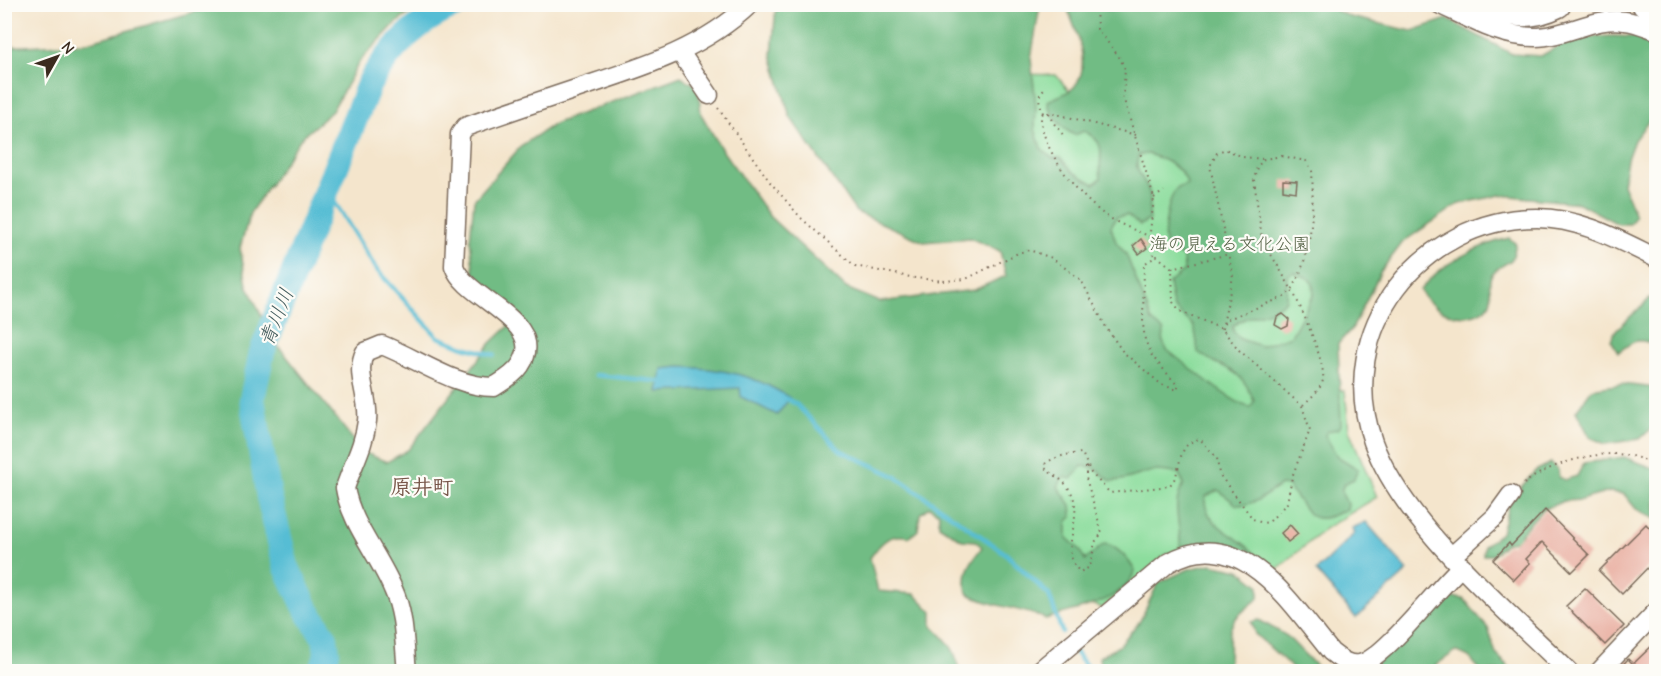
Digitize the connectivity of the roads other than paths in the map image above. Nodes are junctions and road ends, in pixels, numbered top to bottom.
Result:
1 (750, 4) edge
2 (1439, 4) edge
3 (1481, 4) edge
4 (1557, 4) edge
5 (1646, 4) edge
6 (1656, 8) edge
7 (1656, 30) edge
8 (680, 52) junction
9 (709, 94) road end
10 (1656, 258) edge
11 (1511, 495) road end
12 (1457, 561) junction
13 (1656, 613) edge
14 (407, 672) edge
15 (1038, 672) edge
16 (1569, 672) edge
17 (1599, 672) edge

1 - 8 street
2 - 7 street
3 - 4 highway
5 - 6 highway
8 - 9 street
8 - 14 street
10 - 12 street
11 - 12 street
12 - 15 street
12 - 16 street
13 - 17 street

